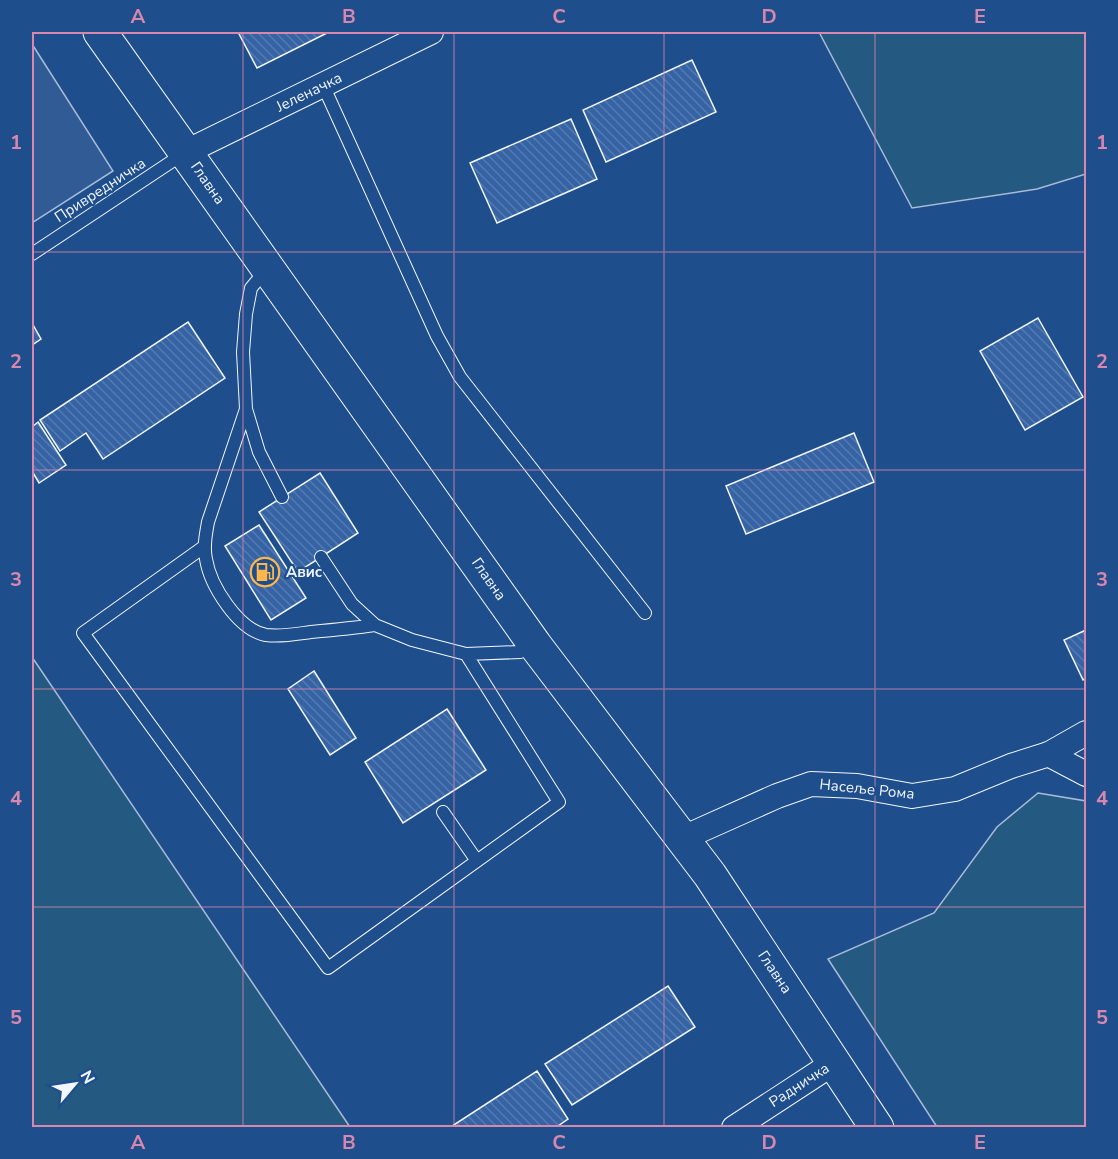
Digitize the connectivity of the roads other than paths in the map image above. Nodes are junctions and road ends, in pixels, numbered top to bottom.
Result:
1 (100, 32) edge
2 (432, 32) edge
3 (323, 85) junction
4 (186, 152) junction
5 (32, 254) edge
6 (269, 270) junction
7 (246, 409) junction
8 (282, 497) dead end
9 (205, 546) junction
10 (321, 557) dead end
11 (645, 613) dead end
12 (375, 625) junction
13 (535, 645) junction
14 (466, 654) junction
15 (1086, 733) edge
16 (1048, 754) junction
17 (1086, 774) edge
18 (443, 812) dead end
19 (683, 838) junction
20 (477, 861) junction
21 (834, 1062) junction
22 (734, 1128) edge
23 (877, 1128) edge

1 - 4 main road, Главна
2 - 3 street, Јеленачка
3 - 4 street, Јеленачка
3 - 11 lane
4 - 5 lane, Привредничка
4 - 6 main road, Главна
6 - 7 lane
6 - 13 main road, Главна
7 - 8 lane
7 - 9 lane
9 - 12 lane
9 - 20 lane
10 - 12 lane
12 - 14 lane
13 - 14 lane
13 - 19 main road, Главна
14 - 20 lane
15 - 16 street, Насеље Рома
16 - 17 street
16 - 19 street, Насеље Рома
18 - 20 lane
19 - 21 main road, Главна
21 - 22 street, Радничка
21 - 23 main road, Главна

